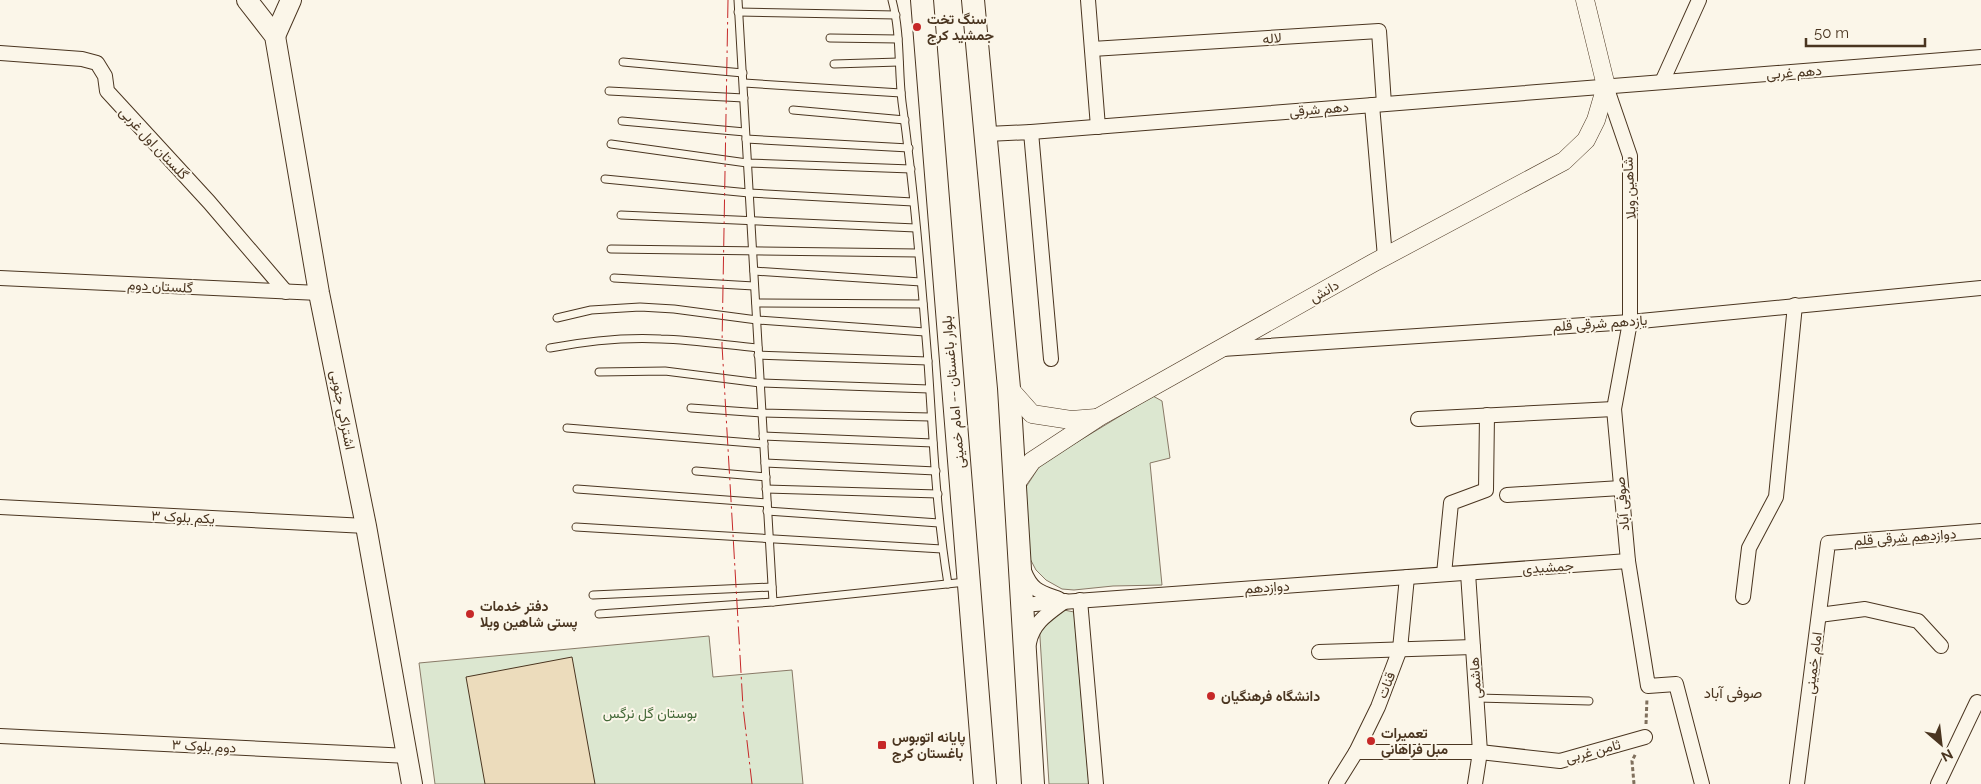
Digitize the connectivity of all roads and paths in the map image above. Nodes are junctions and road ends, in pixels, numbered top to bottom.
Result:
1 (247, 0) edge
2 (291, 0) edge
3 (738, 0) edge
4 (892, 0) edge
5 (922, 0) edge
6 (973, 0) edge
7 (985, 0) edge
8 (1088, 0) edge
9 (1585, 0) edge
10 (1699, 0) edge
11 (738, 12) junction
12 (896, 15) junction
13 (975, 27) junction
14 (275, 36) junction
15 (830, 38) dead end
16 (898, 39) junction
17 (1092, 49) junction
18 (0, 52) edge
19 (1981, 57) edge
20 (623, 62) dead end
21 (899, 62) junction
22 (834, 64) dead end
23 (743, 73) junction
24 (1662, 82) junction
25 (744, 83) junction
26 (1606, 86) junction
27 (609, 91) dead end
28 (901, 93) junction
29 (744, 98) junction
30 (1378, 104) junction
31 (792, 110) dead end
32 (905, 120) junction
33 (622, 121) dead end
34 (1098, 127) junction
35 (1031, 132) junction
36 (987, 134) junction
37 (746, 136) junction
38 (611, 144) dead end
39 (909, 148) junction
40 (747, 163) junction
41 (911, 168) junction
42 (605, 179) dead end
43 (749, 192) junction
44 (913, 202) junction
45 (621, 215) dead end
46 (751, 222) junction
47 (916, 228) junction
48 (611, 249) dead end
49 (752, 251) junction
50 (918, 253) junction
51 (1385, 257) junction
52 (754, 271) junction
53 (0, 278) edge
54 (614, 278) dead end
55 (921, 282) junction
56 (754, 286) junction
57 (1981, 288) edge
58 (286, 292) junction
59 (319, 293) junction
60 (756, 302) junction
61 (923, 304) junction
62 (1795, 305) junction
63 (557, 318) dead end
64 (756, 320) junction
65 (1630, 322) junction
66 (925, 332) junction
67 (550, 348) dead end
68 (1219, 349) junction
69 (758, 351) junction
70 (1051, 359) dead end
71 (928, 361) junction
72 (599, 372) dead end
73 (760, 383) junction
74 (1009, 388) junction
75 (929, 389) junction
76 (691, 408) dead end
77 (1614, 408) junction
78 (762, 413) junction
79 (1486, 415) junction
80 (930, 417) junction
81 (1099, 417) junction
82 (1418, 419) dead end
83 (568, 428) dead end
84 (763, 436) junction
85 (933, 443) junction
86 (764, 444) junction
87 (765, 463) junction
88 (696, 471) dead end
89 (936, 471) junction
90 (766, 477) junction
91 (1015, 485) junction
92 (1621, 488) junction
93 (577, 489) dead end
94 (766, 489) junction
95 (938, 494) junction
96 (1507, 495) dead end
97 (0, 507) edge
98 (767, 507) junction
99 (940, 523) junction
100 (366, 526) junction
101 (576, 527) dead end
102 (1981, 531) edge
103 (769, 540) junction
104 (1828, 543) joint
105 (942, 549) junction
106 (1018, 555) junction
107 (1628, 561) junction
108 (1468, 572) junction
109 (1444, 574) junction
110 (1407, 577) junction
111 (958, 583) junction
112 (772, 586) junction
113 (593, 595) dead end
114 (1743, 597) dead end
115 (1080, 600) junction
116 (1065, 601) junction
117 (773, 602) junction
118 (1021, 605) junction
119 (599, 614) dead end
120 (1819, 615) junction
121 (1941, 646) dead end
122 (1473, 647) junction
123 (1400, 649) junction
124 (1319, 652) dead end
125 (1025, 661) junction
126 (1648, 686) junction
127 (1476, 698) junction
128 (1589, 701) dead end
129 (1977, 702) dead end
130 (0, 736) edge
131 (1645, 737) junction
132 (1356, 752) junction
133 (1480, 752) junction
134 (409, 756) junction
135 (412, 784) edge
136 (985, 784) edge
137 (1033, 784) edge
138 (1096, 784) edge
139 (1336, 784) edge
140 (1475, 784) edge
141 (1634, 784) edge
142 (1702, 784) edge
143 (1798, 784) edge
144 (1938, 784) edge

1 - 14 main road, اشتراکی جنوبی
2 - 14 main road
3 - 11 lane
4 - 12 lane
5 - 111 main road, بلوار باغستان -- امام خمینی
6 - 13 main road
7 - 13 main road
8 - 17 street
9 - 26 street, شاهین ویلا
10 - 24 street
11 - 12 lane
11 - 23 lane
12 - 16 lane
13 - 36 main road
14 - 59 main road, اشتراکی جنوبی
15 - 16 lane
16 - 21 lane
17 - 30 street, لاله
17 - 34 street
18 - 58 street, گلستان اول غربی
19 - 24 street, دهم غربی
20 - 23 lane
21 - 22 lane
21 - 28 lane
23 - 25 lane
24 - 26 street, دهم غربی
25 - 28 lane
25 - 29 lane
26 - 30 street, دهم شرقی
26 - 51 street, دانش
26 - 65 street, شاهین ویلا
27 - 29 lane
28 - 32 lane
29 - 37 lane
30 - 34 street, دهم شرقی
30 - 51 street
31 - 32 lane
32 - 39 lane
33 - 37 lane
34 - 35 street, دهم شرقی
35 - 36 street, دهم شرقی
35 - 70 street
36 - 74 main road
37 - 39 lane
37 - 40 lane
38 - 40 lane
39 - 41 lane
40 - 41 lane
40 - 43 lane
41 - 44 lane
42 - 43 lane
43 - 44 lane
43 - 46 lane
44 - 47 lane
45 - 46 lane
46 - 47 lane
46 - 49 lane
47 - 50 lane
48 - 49 lane
49 - 50 lane
49 - 52 lane
50 - 55 lane
51 - 68 street, دانش
52 - 55 lane
52 - 56 lane
53 - 58 street, گلستان دوم
54 - 56 lane
55 - 61 lane
56 - 60 lane
57 - 62 street, یازدهم شرقی قلم
58 - 59 street, گلستان دوم
59 - 100 main road, اشتراکی جنوبی
60 - 61 lane
60 - 64 lane
61 - 66 lane
62 - 65 street, یازدهم شرقی قلم
62 - 114 street
63 - 64 lane
64 - 66 lane
64 - 69 lane
65 - 68 street, یازدهم شرقی قلم
65 - 77 street, صوفی آباد
66 - 71 lane
67 - 69 lane
68 - 81 street, دانش
69 - 71 lane
69 - 73 lane
71 - 75 lane
72 - 73 lane
73 - 75 lane
73 - 78 lane
74 - 81 street, دانش
74 - 91 main road
75 - 80 lane
76 - 78 lane
77 - 79 street
77 - 92 street, صوفی آباد
78 - 80 lane
78 - 84 lane
79 - 82 street
79 - 109 street
80 - 85 lane
81 - 91 street
83 - 86 lane
84 - 85 lane
84 - 86 lane
85 - 89 lane
86 - 87 lane
87 - 89 lane
87 - 90 lane
88 - 90 lane
89 - 95 lane
90 - 94 lane
91 - 106 main road
92 - 96 street
92 - 107 street, صوفی آباد
93 - 98 lane
94 - 95 lane
94 - 98 lane
95 - 99 lane
97 - 100 street, یکم بلوک ۳
98 - 99 lane
98 - 103 lane
99 - 105 lane
100 - 134 main road, اشتراکی جنوبی
101 - 103 lane
102 - 104 street, دوازدهم شرقی قلم
103 - 105 lane
103 - 112 lane
104 - 120 street, امام خمینی
105 - 111 lane
106 - 116 street
106 - 118 main road
107 - 108 street, جمشیدی
107 - 126 street, صوفی آباد
108 - 109 street, دوازدهم
108 - 122 street, هاشمی
109 - 110 street, دوازدهم
110 - 115 street, دوازدهم
110 - 123 street, قنات
111 - 117 lane
111 - 136 main road, بلوار باغستان -- امام خمینی
112 - 113 lane
112 - 117 lane
115 - 116 street, دوازدهم
115 - 138 street
116 - 118 street, دوازدهم
116 - 125 street
117 - 119 lane
118 - 125 main road
120 - 121 street
120 - 143 street, امام خمینی
122 - 123 street
122 - 127 street, هاشمی
123 - 124 street
123 - 132 street, قنات
125 - 137 main road
126 - 131 path
126 - 142 street
127 - 128 lane
127 - 133 street, هاشمی
129 - 144 street
130 - 134 street, دوم بلوک ۳
131 - 133 street, ثامن غربی
131 - 141 path
132 - 133 street, ثامن غربی
132 - 139 street, قنات
133 - 140 street, هاشمی
134 - 135 main road, اشتراکی جنوبی

